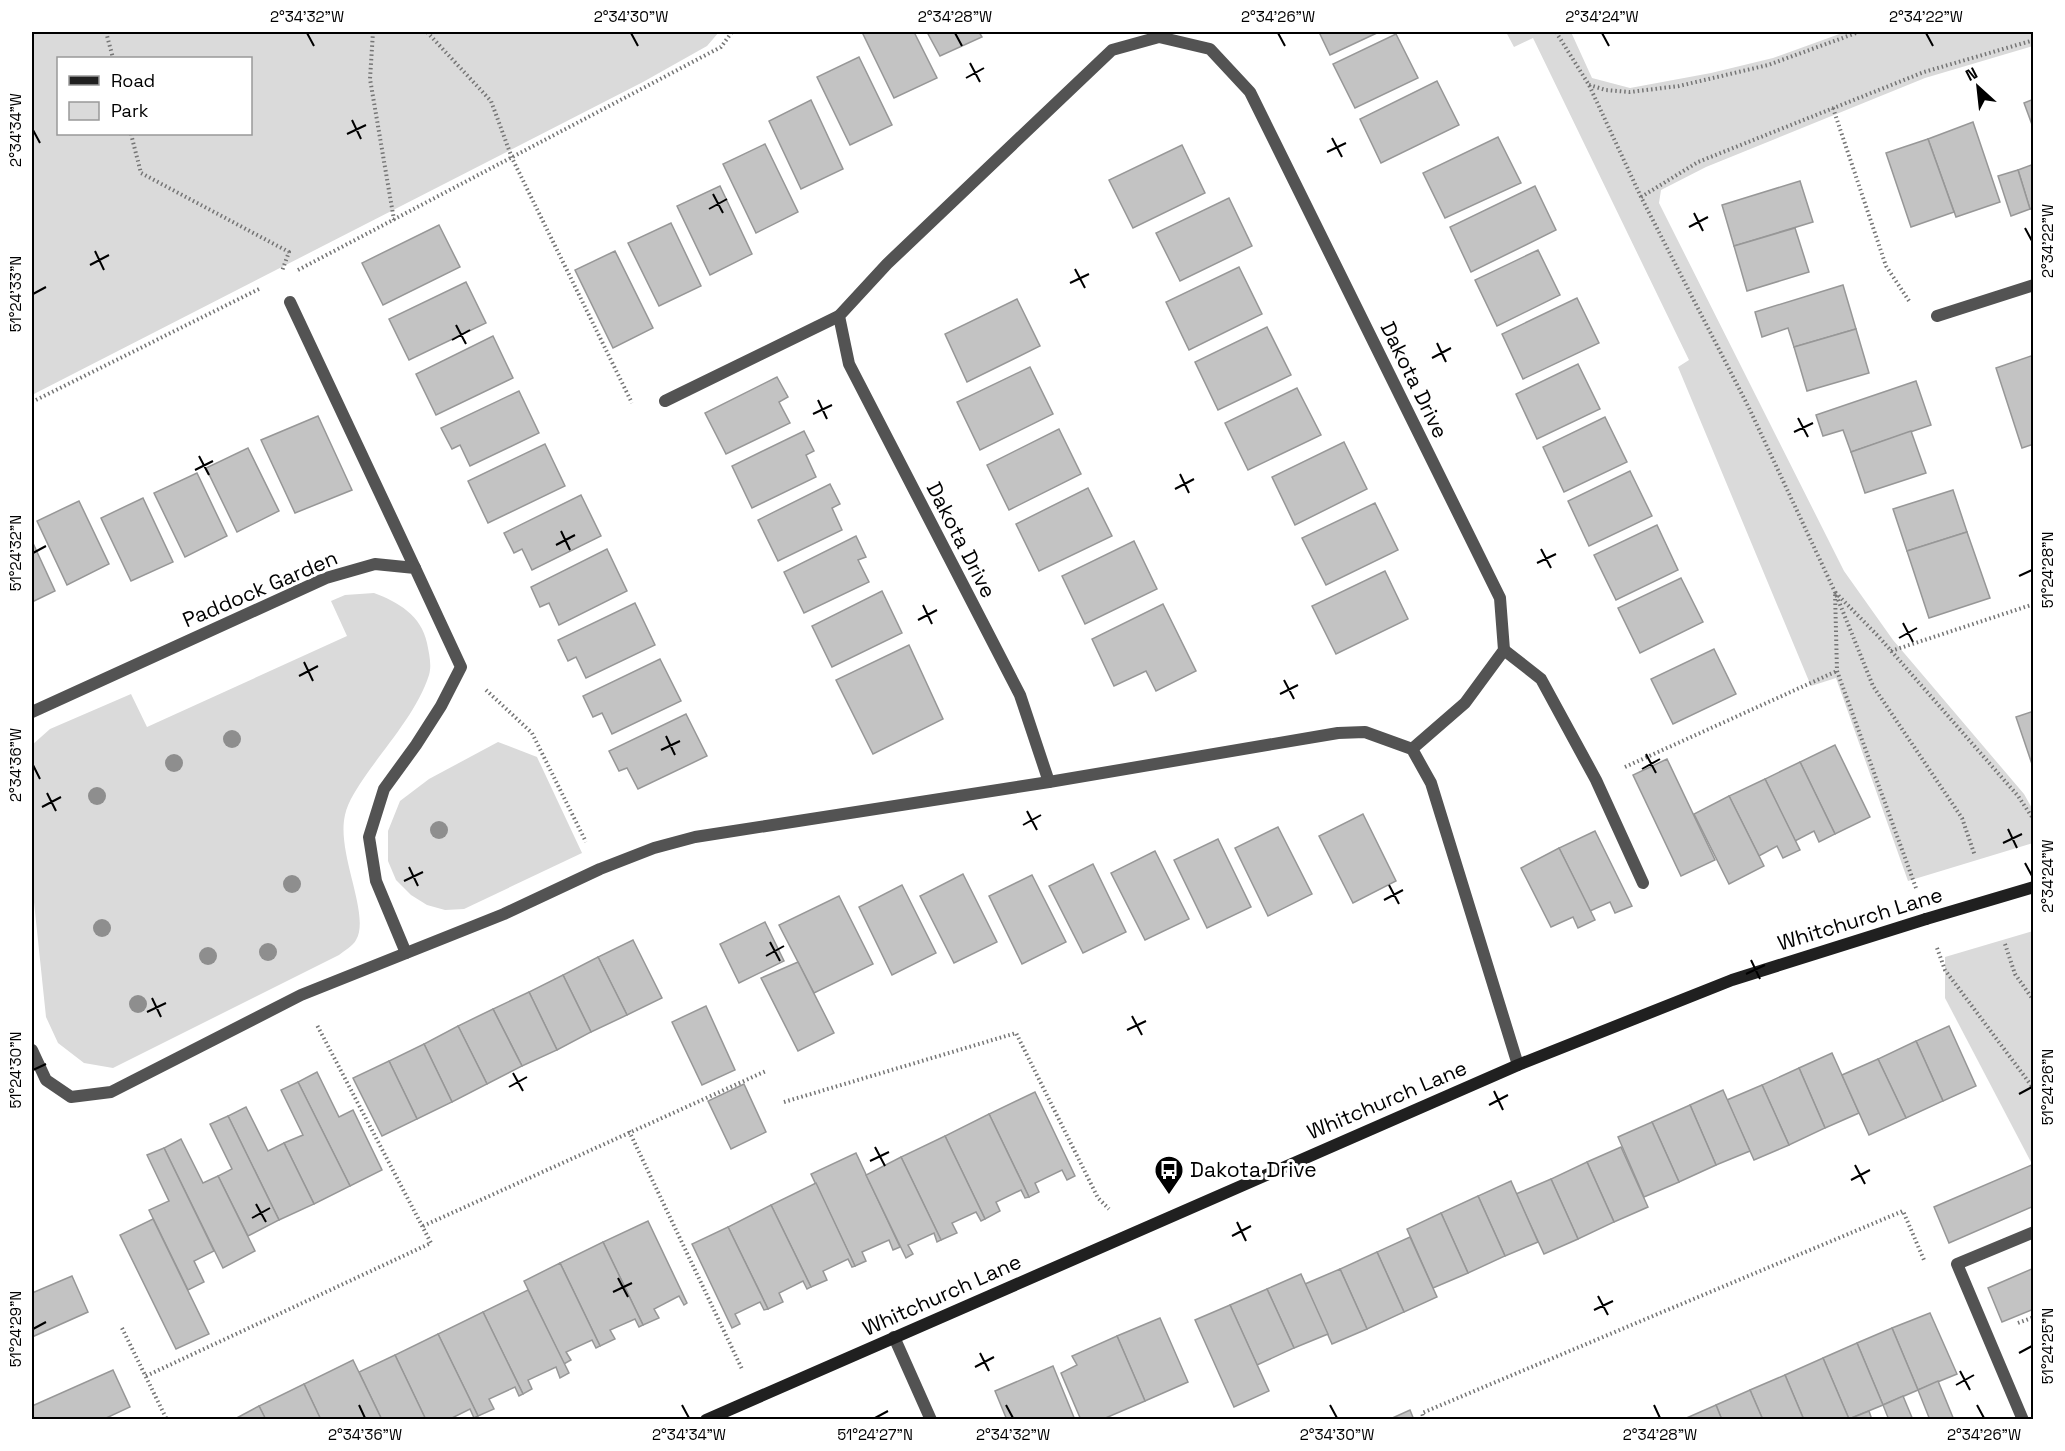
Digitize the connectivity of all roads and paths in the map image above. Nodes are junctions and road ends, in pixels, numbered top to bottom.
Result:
1 (106, 32) edge
2 (374, 32) edge
3 (428, 32) edge
4 (732, 32) edge
5 (1556, 32) edge
6 (1859, 32) edge
7 (1179, 36) edge
8 (2034, 40) edge
9 (113, 57) edge
10 (1589, 85) junction
11 (1833, 108) junction
12 (131, 135) edge
13 (512, 158) junction
14 (1641, 196) junction
15 (393, 220) junction
16 (269, 284) dead end
17 (2034, 285) edge
18 (290, 302) dead end
19 (839, 316) junction
20 (1937, 316) joint
21 (665, 401) joint
22 (32, 402) edge
23 (415, 568) junction
24 (1836, 592) junction
25 (2034, 604) edge
26 (1504, 650) junction
27 (1891, 651) junction
28 (461, 668) junction
29 (1837, 671) junction
30 (32, 712) edge
31 (1412, 749) junction
32 (1596, 780) junction
33 (1049, 782) junction
34 (2034, 820) edge
35 (1975, 856) dead end
36 (600, 869) junction
37 (1643, 883) dead end
38 (2034, 887) edge
39 (1926, 919) junction
40 (2005, 944) dead end
41 (406, 953) junction
42 (301, 995) junction
43 (2034, 1001) edge
44 (32, 1050) edge
45 (1518, 1065) junction
46 (766, 1071) dead end
47 (2034, 1089) edge
48 (784, 1102) dead end
49 (629, 1131) junction
50 (423, 1226) junction
51 (2034, 1232) edge
52 (1133, 1233) junction
53 (1957, 1264) junction
54 (122, 1328) dead end
55 (894, 1337) junction
56 (146, 1376) junction
57 (755, 1398) junction
58 (167, 1419) edge
59 (706, 1419) edge
60 (931, 1419) edge
61 (1424, 1419) edge
62 (2023, 1419) edge

1 - 9 path
2 - 15 path
3 - 13 path
4 - 13 path
5 - 10 path
6 - 10 path
7 - 19 street, Dakota Drive
7 - 26 street, Dakota Drive
8 - 11 path
10 - 14 path
11 - 14 path
11 - 20 path
12 - 15 path
13 - 15 path
13 - 21 path
14 - 24 path
16 - 22 path
17 - 20 street
18 - 23 street
19 - 21 street, Dakota Drive
19 - 33 street, Dakota Drive
23 - 28 street
23 - 30 street, Paddock Garden
24 - 27 path
24 - 29 path
24 - 35 path
25 - 27 path
26 - 31 street
26 - 32 street
27 - 34 path
28 - 36 path
28 - 41 street
29 - 32 path
29 - 39 path
31 - 33 street
31 - 45 street
32 - 37 street
33 - 36 street
36 - 41 street
38 - 39 street, Whitchurch Lane, bridge
39 - 45 street, Whitchurch Lane
39 - 47 path
40 - 43 path
41 - 42 street
42 - 44 street
42 - 50 path
45 - 52 street, Whitchurch Lane
46 - 49 path
48 - 52 path
49 - 50 path
49 - 57 path
50 - 56 path
51 - 53 street
52 - 55 street, Whitchurch Lane
53 - 61 path
53 - 62 street
54 - 56 path
55 - 57 street, Whitchurch Lane
55 - 60 street
56 - 58 path
57 - 59 street, Whitchurch Lane

